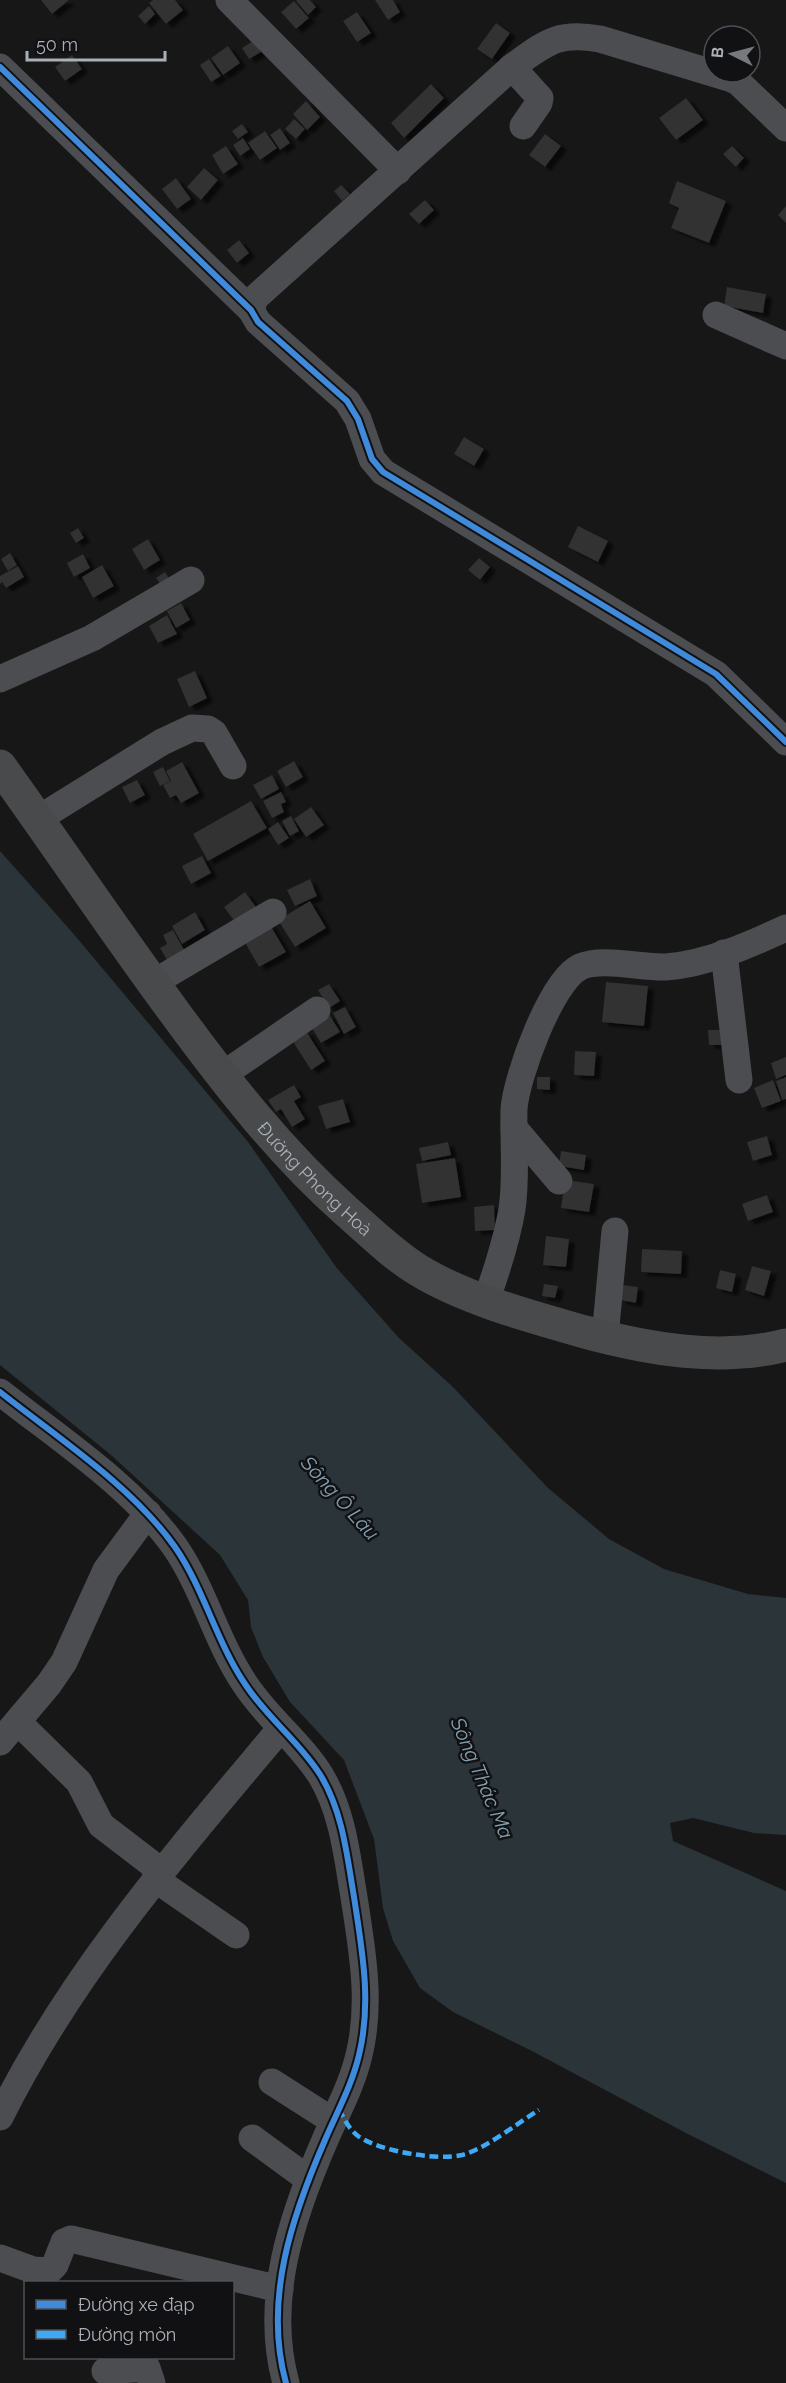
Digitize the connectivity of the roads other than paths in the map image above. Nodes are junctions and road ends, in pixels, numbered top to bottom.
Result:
1 (229, 0) edge
2 (0, 67) edge
3 (512, 67) junction
4 (523, 126) dead end
5 (786, 128) edge
6 (398, 171) junction
7 (251, 310) junction
8 (716, 315) dead end
9 (786, 345) edge
10 (191, 580) dead end
11 (0, 679) edge
12 (786, 742) edge
13 (0, 766) edge
14 (233, 766) dead end
15 (38, 819) junction
16 (273, 912) dead end
17 (786, 928) edge
18 (724, 953) junction
19 (153, 983) junction
20 (316, 1010) dead end
21 (221, 1076) junction
22 (739, 1080) dead end
23 (514, 1128) junction
24 (559, 1181) dead end
25 (615, 1231) dead end
26 (486, 1300) junction
27 (605, 1337) junction
28 (786, 1345) edge
29 (0, 1392) edge
30 (148, 1514) junction
31 (280, 1728) junction
32 (6, 1733) edge
33 (158, 1875) junction
34 (236, 1935) dead end
35 (272, 2082) dead end
36 (0, 2117) edge
37 (333, 2121) junction
38 (252, 2138) dead end
39 (308, 2179) junction
40 (0, 2258) edge
41 (280, 2289) junction
42 (105, 2370) dead end
43 (152, 2383) edge
44 (286, 2383) edge

1 - 6 street
2 - 7 street
3 - 4 street
3 - 5 street
3 - 6 street
6 - 7 street
7 - 12 street
8 - 9 street
10 - 11 street
13 - 15 main road, Đường Phong Hoà
14 - 15 street
15 - 19 main road, Đường Phong Hoà
16 - 19 street
17 - 18 street
18 - 22 street
18 - 23 street
19 - 21 main road, Đường Phong Hoà
20 - 21 street
21 - 26 main road, Đường Phong Hoà
23 - 24 street
23 - 26 street
25 - 27 street
26 - 27 main road, Đường Phong Hoà
27 - 28 main road, Đường Phong Hoà
29 - 30 street
30 - 31 street
30 - 32 street
31 - 33 street
31 - 37 street
32 - 33 street
33 - 34 street
33 - 36 street
35 - 37 street
37 - 39 street
38 - 39 street
39 - 41 street
40 - 41 street
41 - 44 street
42 - 43 street

